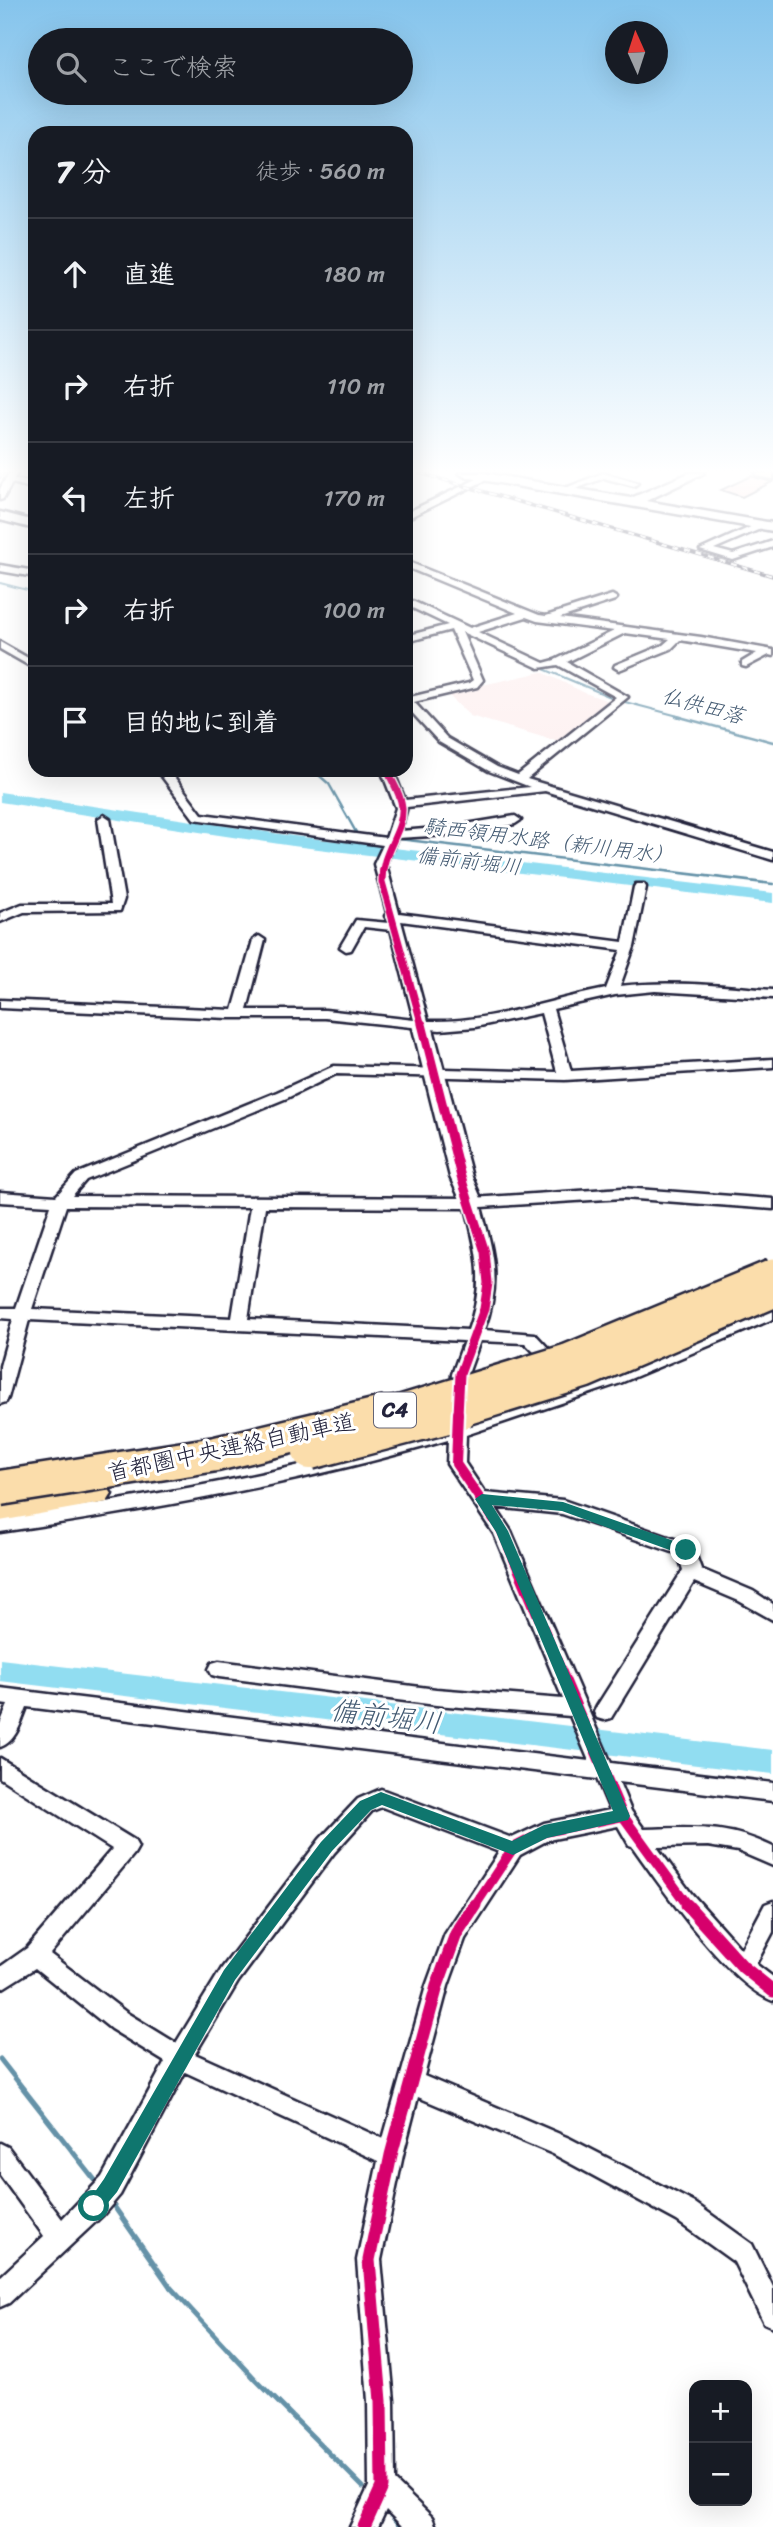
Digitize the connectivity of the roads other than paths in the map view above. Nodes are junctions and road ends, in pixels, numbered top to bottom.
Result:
1 (471, 591) edge
2 (611, 598) dead end
3 (413, 604) edge
4 (526, 614) junction
5 (545, 620) junction
6 (454, 625) junction
7 (470, 631) junction
8 (623, 631) junction
9 (413, 637) edge
10 (678, 637) junction
11 (0, 645) edge
12 (770, 653) edge
13 (28, 662) edge
14 (559, 662) junction
15 (746, 664) dead end
16 (620, 667) dead end
17 (413, 699) edge
18 (413, 708) edge
19 (168, 777) edge
20 (390, 777) edge
21 (519, 780) junction
22 (544, 787) junction
23 (401, 804) junction
24 (104, 819) dead end
25 (515, 820) dead end
26 (391, 838) junction
27 (773, 856) edge
28 (640, 887) dead end
29 (0, 918) edge
30 (392, 921) junction
31 (259, 940) dead end
32 (346, 947) dead end
33 (628, 947) junction
34 (612, 991) junction
35 (773, 994) edge
36 (0, 1004) edge
37 (546, 1007) junction
38 (239, 1014) junction
39 (422, 1025) junction
40 (773, 1063) edge
41 (435, 1075) junction
42 (565, 1076) junction
43 (0, 1197) edge
44 (61, 1201) junction
45 (258, 1201) junction
46 (472, 1203) junction
47 (773, 1204) edge
48 (773, 1273) edge
49 (773, 1294) edge
50 (0, 1313) edge
51 (773, 1313) edge
52 (22, 1314) junction
53 (239, 1325) junction
54 (613, 1328) dead end
55 (475, 1336) junction
56 (542, 1350) dead end
57 (648, 1365) junction
58 (0, 1398) edge
59 (456, 1431) junction
60 (180, 1443) dead end
61 (0, 1488) edge
62 (482, 1499) junction
63 (145, 1503) junction
64 (0, 1508) edge
65 (0, 1525) edge
66 (693, 1574) junction
67 (773, 1613) edge
68 (219, 1669) dead end
69 (0, 1696) edge
70 (21, 1699) junction
71 (578, 1708) junction
72 (604, 1712) dead end
73 (0, 1739) edge
74 (0, 1767) edge
75 (601, 1771) junction
76 (773, 1792) edge
77 (623, 1816) junction
78 (636, 1838) junction
79 (513, 1848) junction
80 (773, 1857) edge
81 (773, 1910) edge
82 (35, 1955) junction
83 (743, 1967) junction
84 (0, 1980) edge
85 (773, 1991) edge
86 (180, 2059) junction
87 (411, 2082) junction
88 (0, 2155) edge
89 (391, 2155) junction
90 (60, 2237) junction
91 (0, 2294) edge
92 (773, 2314) edge
93 (382, 2487) junction
94 (364, 2527) edge
95 (422, 2527) edge

1 - 4 street
2 - 5 street
3 - 6 street
4 - 5 street
4 - 7 street
5 - 8 street
6 - 7 street
6 - 9 street
6 - 17 street
7 - 14 street
8 - 10 street
8 - 14 street
10 - 12 street
10 - 16 street
11 - 13 street
12 - 15 street
14 - 21 street
18 - 21 street
19 - 26 street
20 - 23 street
21 - 22 street
22 - 23 street
22 - 27 street
23 - 26 street
24 - 29 street
25 - 26 street
26 - 30 street
28 - 33 street
30 - 32 street
30 - 33 street
30 - 39 street
31 - 38 street
33 - 34 street
34 - 35 street
34 - 37 street
36 - 38 street
37 - 39 street
37 - 42 street
38 - 39 street
39 - 41 street
40 - 42 street
41 - 42 street
41 - 44 street
41 - 46 street
43 - 44 street
44 - 45 street
44 - 52 street
45 - 46 street
45 - 53 street
46 - 47 street
46 - 55 street
48 - 61 highway, 首都圏中央連絡自動車道 / C4, bridge
49 - 64 highway, 首都圏中央連絡自動車道 / C4, bridge
50 - 52 street
51 - 57 street
52 - 53 street
52 - 58 street
53 - 55 street
54 - 57 street
55 - 56 street
55 - 59 street
57 - 59 street
59 - 62 street
59 - 63 street
60 - 63 street
62 - 66 street
62 - 71 street
63 - 65 street
66 - 67 street
66 - 72 street
68 - 71 street
69 - 70 street
70 - 73 street
70 - 75 street
71 - 75 street
74 - 82 street
75 - 76 street
75 - 77 street
77 - 78 street
77 - 79 street
78 - 80 street
78 - 83 street
79 - 86 street
79 - 87 street
81 - 83 street
82 - 84 street
82 - 86 street
83 - 85 street
86 - 89 street
86 - 90 street
87 - 89 street
87 - 92 street
88 - 90 street
89 - 93 street
90 - 91 street
93 - 94 street
93 - 95 street

